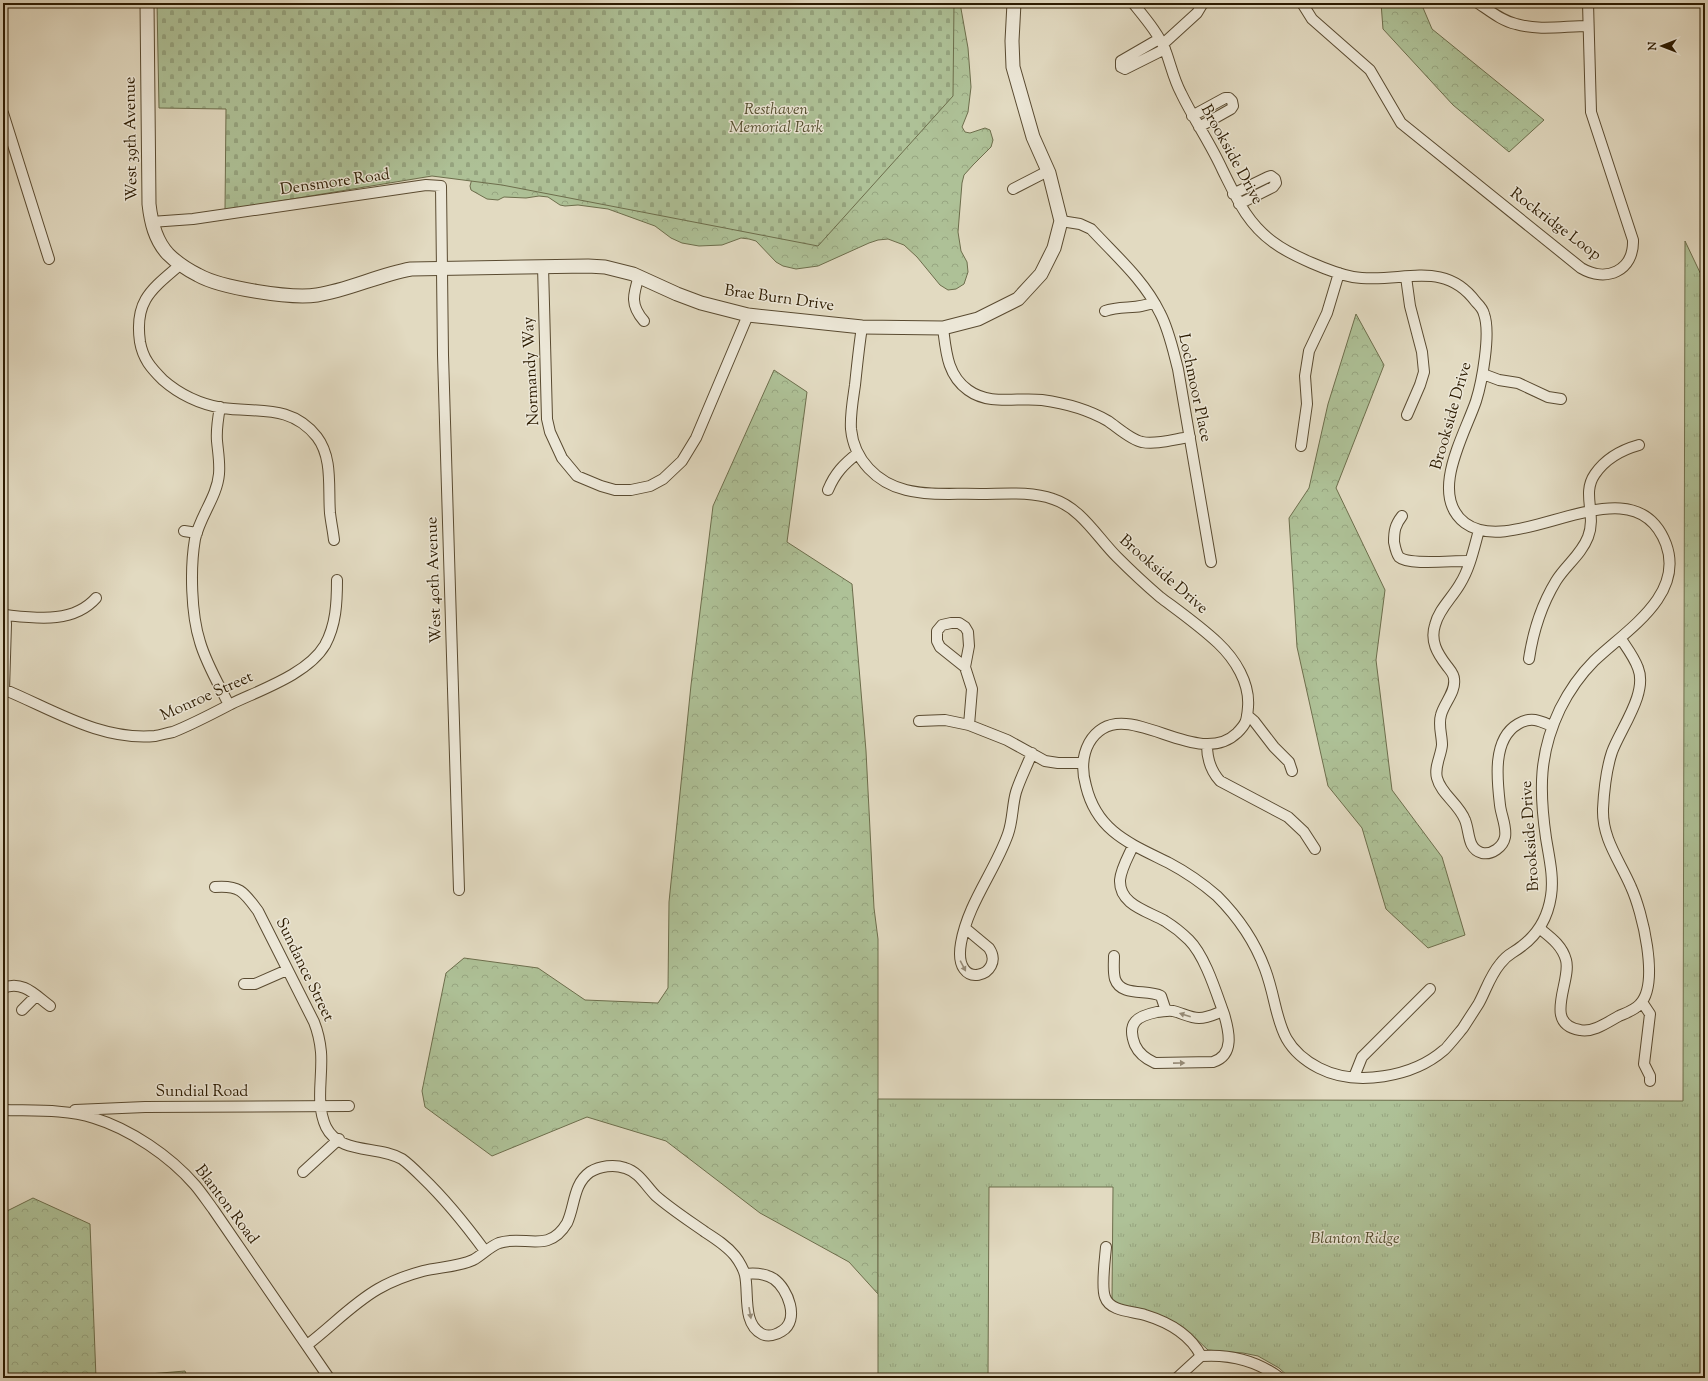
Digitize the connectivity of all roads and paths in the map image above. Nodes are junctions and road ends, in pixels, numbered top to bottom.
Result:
1 (147, 3) edge
2 (1014, 3) edge
3 (1133, 3) edge
4 (1203, 3) edge
5 (1302, 3) edge
6 (1478, 3) edge
7 (1588, 3) edge
8 (1588, 26) junction
9 (1162, 44) junction
10 (3, 113) edge
11 (1192, 116) junction
12 (1199, 126) junction
13 (1048, 171) junction
14 (1013, 189) dead end
15 (1233, 194) junction
16 (1239, 204) junction
17 (1061, 221) junction
18 (151, 222) junction
19 (49, 259) dead end
20 (181, 264) junction
21 (543, 266) junction
22 (442, 269) junction
23 (1339, 273) junction
24 (639, 276) junction
25 (1406, 277) junction
26 (1154, 302) junction
27 (1105, 311) dead end
28 (748, 315) junction
29 (644, 321) dead end
30 (862, 327) junction
31 (943, 328) junction
32 (1483, 374) junction
33 (1561, 399) dead end
34 (220, 407) junction
35 (1407, 415) dead end
36 (1190, 437) junction
37 (1639, 445) dead end
38 (1301, 446) dead end
39 (858, 453) junction
40 (828, 490) dead end
41 (1591, 511) junction
42 (1402, 516) dead end
43 (184, 530) dead end
44 (1479, 530) junction
45 (197, 533) junction
46 (334, 540) dead end
47 (1470, 561) junction
48 (1211, 562) dead end
49 (337, 580) dead end
50 (96, 598) dead end
51 (4, 612) edge
52 (1621, 639) junction
53 (1529, 659) dead end
54 (965, 667) dead end
55 (4, 689) edge
56 (229, 705) junction
57 (1247, 715) junction
58 (919, 721) dead end
59 (969, 724) junction
60 (1552, 726) junction
61 (1207, 745) junction
62 (1032, 753) junction
63 (1083, 763) junction
64 (1292, 771) dead end
65 (1133, 846) junction
66 (1315, 849) dead end
67 (215, 887) dead end
68 (459, 890) dead end
69 (965, 928) dead end
70 (1539, 928) junction
71 (1114, 956) dead end
72 (287, 970) junction
73 (244, 984) dead end
74 (3, 988) edge
75 (1430, 989) dead end
76 (36, 996) junction
77 (1642, 1002) junction
78 (50, 1006) dead end
79 (22, 1010) dead end
80 (1166, 1011) junction
81 (1223, 1011) junction
82 (1354, 1077) junction
83 (1650, 1081) dead end
84 (320, 1106) junction
85 (349, 1106) dead end
86 (3, 1110) edge
87 (55, 1111) junction
88 (338, 1140) junction
89 (303, 1172) dead end
90 (1106, 1247) dead end
91 (485, 1251) junction
92 (745, 1274) junction
93 (307, 1345) junction
94 (1201, 1356) junction
95 (329, 1378) edge
96 (1177, 1378) edge
97 (1280, 1378) edge

1 - 18 street, West 39th Avenue
2 - 13 street, Brae Burn Drive
3 - 9 street, Brookside Drive
4 - 9 street
5 - 8 street, Rockridge Loop
6 - 8 street
7 - 8 street, Rockridge Loop
9 - 11 street, Brookside Drive
10 - 19 street
11 - 12 street, Brookside Drive
11 - 12 street
12 - 15 street, Brookside Drive
13 - 14 street
13 - 17 street, Brae Burn Drive
15 - 16 street, Brookside Drive
15 - 16 street
16 - 23 street, Brookside Drive
17 - 26 street, Lochmoor Place
17 - 31 street, Brae Burn Drive
18 - 20 street, West 39th Avenue
18 - 22 street, Densmore Road
20 - 22 street, Brae Burn Drive
20 - 34 street
21 - 22 street, Brae Burn Drive
21 - 24 street, Brae Burn Drive
21 - 28 street, Normandy Way
22 - 68 street, West 40th Avenue
23 - 25 street, Brookside Drive
23 - 38 street
24 - 28 street, Brae Burn Drive
24 - 29 street
25 - 32 street, Brookside Drive
25 - 35 street
26 - 27 street
26 - 36 street, Lochmoor Place
28 - 30 street, Brae Burn Drive
30 - 31 street, Brae Burn Drive
30 - 39 street, Brookside Drive
31 - 36 street
32 - 33 street
32 - 44 street, Brookside Drive
34 - 45 street
34 - 46 street
36 - 48 street, Lochmoor Place
37 - 41 street
39 - 40 street
39 - 57 street, Brookside Drive
41 - 44 street, Brookside Drive
41 - 52 street, Brookside Drive
41 - 53 street
42 - 47 street
43 - 45 street
44 - 47 street
45 - 56 street
47 - 60 street
49 - 56 street, Monroe Street
50 - 51 street, Monroe Street
51 - 55 street, Monroe Street
52 - 60 street, Brookside Drive
52 - 77 street
54 - 59 street
55 - 56 street, Monroe Street
57 - 61 street, Brookside Drive
57 - 64 street
58 - 59 street
59 - 62 street
60 - 70 street, Brookside Drive
61 - 63 street, Brookside Drive
61 - 66 street
62 - 63 street
62 - 69 street
63 - 65 street, Brookside Drive
65 - 81 street
65 - 82 street, Brookside Drive
67 - 72 street, Sundance Street
70 - 77 street
70 - 82 street, Brookside Drive
71 - 80 street
72 - 73 street
72 - 84 street, Sundance Street
74 - 76 street
75 - 82 street
76 - 78 street
76 - 79 street
77 - 83 street
81 -> 80 street
80 -> 81 street
84 - 85 street, Sundial Road
84 - 87 street, Sundial Road
84 - 88 street, Sundance Street
86 - 87 street, Blanton Road
87 - 93 street, Blanton Road
88 - 89 street
88 - 91 street, Sundance Street
90 - 94 street
91 - 92 street
91 - 93 street
92 -> 92 street
93 - 95 street, Blanton Road
94 - 96 street
94 - 97 street

